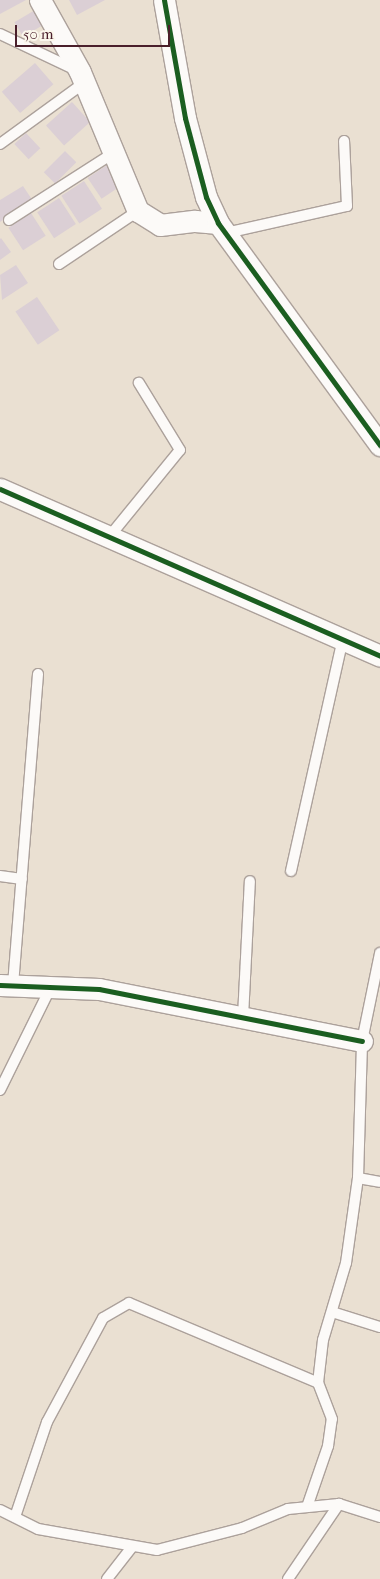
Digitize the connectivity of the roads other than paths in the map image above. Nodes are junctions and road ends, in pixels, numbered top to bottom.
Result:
1 (40, 0) edge
2 (164, 0) edge
3 (0, 34) edge
4 (82, 78) junction
5 (344, 141) dead end
6 (0, 144) edge
7 (114, 152) junction
8 (138, 211) junction
9 (9, 220) dead end
10 (222, 228) junction
11 (59, 264) dead end
12 (139, 383) dead end
13 (380, 445) edge
14 (0, 489) edge
15 (109, 537) junction
16 (343, 640) junction
17 (380, 656) edge
18 (38, 674) dead end
19 (291, 871) dead end
20 (0, 876) edge
21 (22, 879) junction
22 (250, 881) dead end
23 (380, 953) edge
24 (6, 985) edge
25 (51, 987) junction
26 (243, 1016) junction
27 (362, 1041) junction
28 (0, 1090) edge
29 (358, 1178) junction
30 (380, 1182) edge
31 (332, 1312) junction
32 (380, 1327) edge
33 (318, 1383) junction
34 (339, 1504) junction
35 (307, 1507) junction
36 (0, 1510) edge
37 (15, 1517) junction
38 (380, 1518) edge
39 (132, 1547) junction
40 (107, 1579) edge
41 (288, 1579) edge

1 - 4 street
2 - 10 street
3 - 4 lane
4 - 6 lane
4 - 7 street
5 - 10 lane
7 - 8 street
7 - 9 lane
8 - 10 street
8 - 11 lane
10 - 13 street
12 - 15 lane
14 - 15 street
15 - 16 street
16 - 17 street
16 - 19 lane
18 - 21 lane
20 - 21 lane
21 - 24 lane
22 - 26 lane
23 - 27 lane
24 - 25 street
25 - 26 street
25 - 28 lane
26 - 27 street
27 - 29 lane
29 - 30 lane
29 - 31 lane
31 - 32 lane
31 - 33 lane
33 - 35 lane
33 - 37 lane
34 - 35 lane
34 - 38 lane
34 - 41 lane
35 - 39 lane
36 - 37 lane
37 - 39 lane
39 - 40 lane

